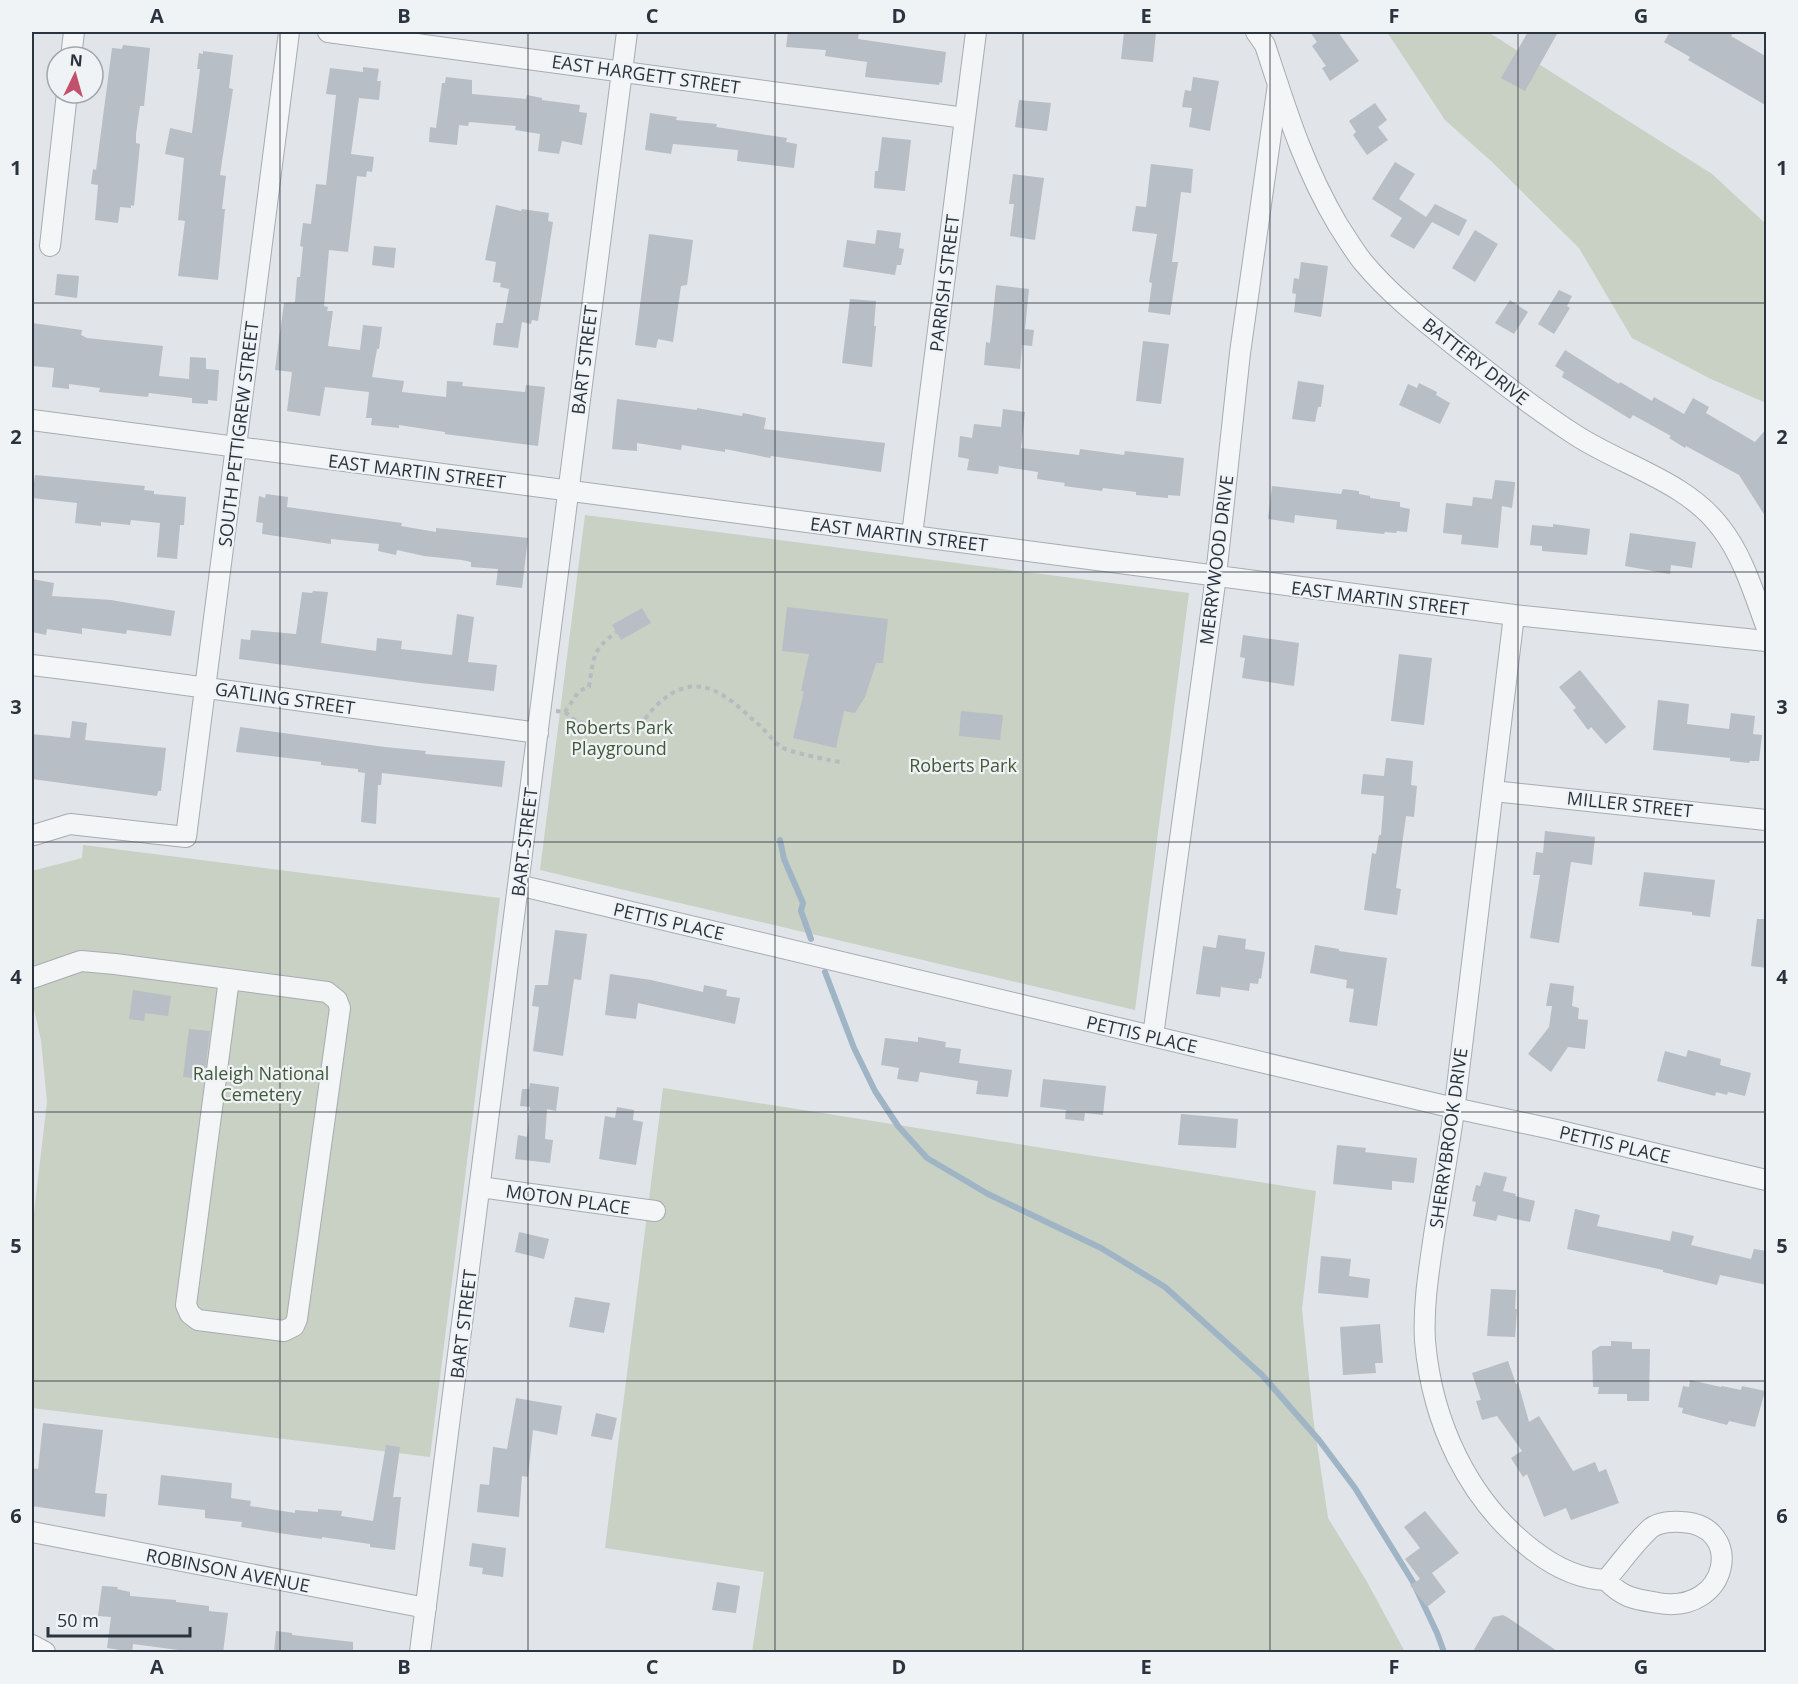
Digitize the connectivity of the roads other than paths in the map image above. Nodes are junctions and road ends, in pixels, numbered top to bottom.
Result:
1 (289, 32) edge
2 (328, 32) edge
3 (627, 32) edge
4 (976, 32) edge
5 (1256, 32) edge
6 (622, 71) junction
7 (1278, 84) junction
8 (66, 105) edge
9 (965, 118) junction
10 (50, 246) dead end
11 (32, 420) edge
12 (236, 448) junction
13 (568, 489) junction
14 (912, 536) junction
15 (1216, 576) junction
16 (1514, 615) junction
17 (1767, 626) edge
18 (1767, 641) edge
19 (32, 665) edge
20 (205, 687) junction
21 (538, 733) junction
22 (1493, 790) junction
23 (1767, 820) edge
24 (34, 835) dead end
25 (518, 885) junction
26 (32, 978) edge
27 (229, 979) junction
28 (1153, 1036) junction
29 (1454, 1108) junction
30 (1767, 1180) edge
31 (480, 1187) junction
32 (655, 1211) dead end
33 (32, 1532) edge
34 (1606, 1580) junction
35 (426, 1608) junction
36 (32, 1645) edge
37 (45, 1653) edge
38 (420, 1653) edge

1 - 12 street, SOUTH PETTIGREW STREET
2 - 6 street, EAST HARGETT STREET
3 - 6 street, BART STREET
4 - 9 street, PARRISH STREET
5 - 7 street, BATTERY DRIVE
6 - 9 street, EAST HARGETT STREET
6 - 13 street, BART STREET
7 - 15 street, MERRYWOOD DRIVE
7 - 17 street, BATTERY DRIVE
8 - 10 street
9 - 14 street, PARRISH STREET
11 - 12 street, EAST MARTIN STREET
12 - 13 street, EAST MARTIN STREET
12 - 20 street, SOUTH PETTIGREW STREET
13 - 14 street, EAST MARTIN STREET
13 - 21 street, BART STREET
14 - 15 street, EAST MARTIN STREET
15 - 16 street, EAST MARTIN STREET
15 - 28 street, MERRYWOOD DRIVE
16 - 18 street, EAST MARTIN STREET
16 - 22 street, SHERRYBROOK DRIVE
19 - 20 street, GATLING STREET
20 - 21 street, GATLING STREET
20 - 24 street, SOUTH PETTIGREW STREET
21 - 25 street, BART STREET
22 - 23 street, MILLER STREET
22 - 29 street, SHERRYBROOK DRIVE
25 - 28 street, PETTIS PLACE
25 - 31 street, BART STREET
26 - 27 street
27 - 27 street
28 - 29 street, PETTIS PLACE
29 - 30 street, PETTIS PLACE
29 - 34 street, SHERRYBROOK DRIVE
31 - 32 street, MOTON PLACE
31 - 35 street, BART STREET
33 - 35 street, ROBINSON AVENUE
34 - 34 street, SHERRYBROOK DRIVE
35 - 38 street, BART STREET
36 - 37 street

